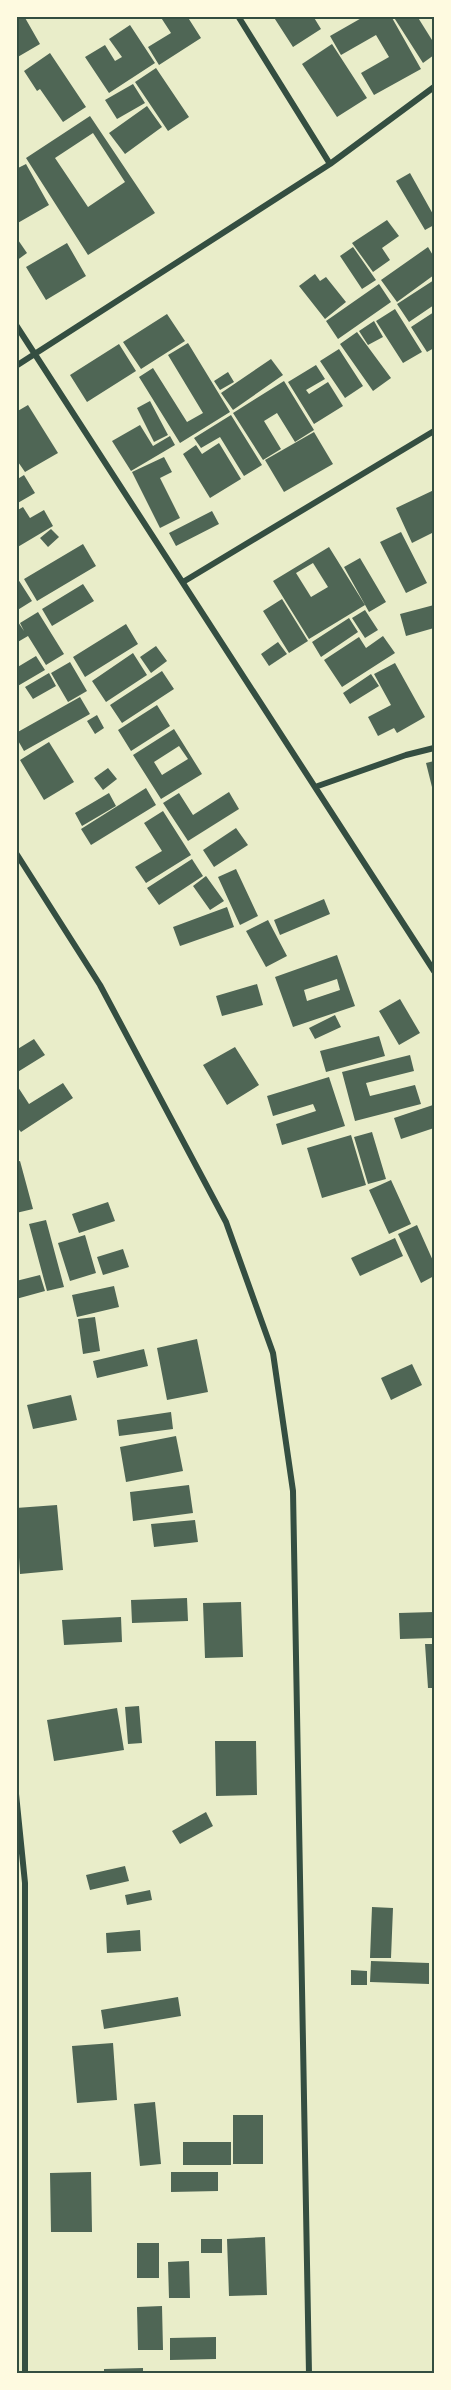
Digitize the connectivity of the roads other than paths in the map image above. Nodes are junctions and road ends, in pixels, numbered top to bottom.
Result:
1 (238, 16) edge
2 (435, 87) edge
3 (330, 164) junction
4 (16, 326) edge
5 (36, 354) junction
6 (16, 366) edge
7 (435, 430) edge
8 (183, 582) junction
9 (435, 748) edge
10 (315, 787) junction
11 (16, 853) edge
12 (435, 971) edge
13 (16, 1794) edge
14 (25, 2373) edge
15 (309, 2373) edge

1 - 3 street
2 - 3 street
3 - 5 street
4 - 5 street
5 - 6 street
5 - 8 street
7 - 8 street
8 - 10 street
9 - 10 street
10 - 12 street
11 - 15 street
13 - 14 street

